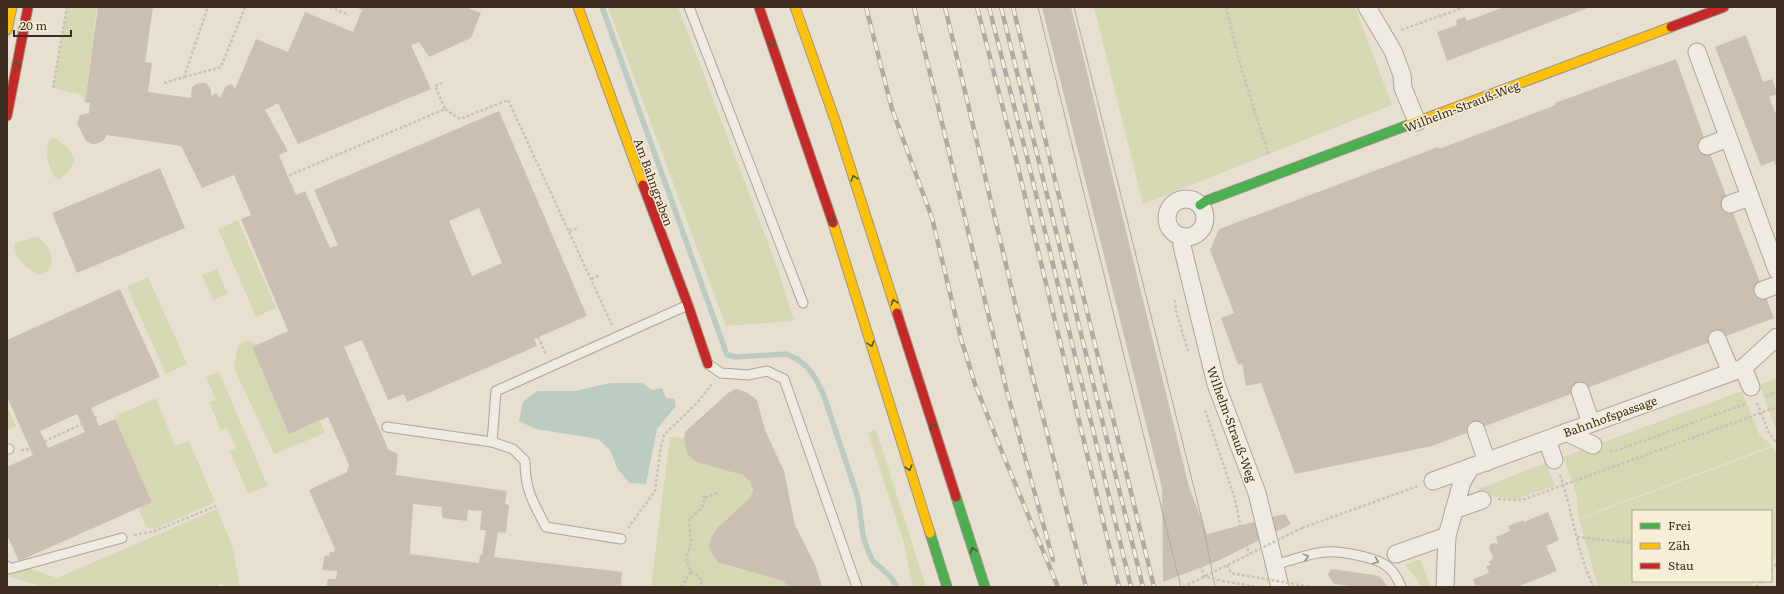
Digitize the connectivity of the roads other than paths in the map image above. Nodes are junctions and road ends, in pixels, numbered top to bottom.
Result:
1 (12, 7) edge
2 (28, 7) edge
3 (578, 7) edge
4 (689, 7) edge
5 (759, 7) edge
6 (795, 7) edge
7 (1367, 7) edge
8 (1724, 7) edge
9 (7, 30) edge
10 (1697, 52) dead end
11 (7, 116) edge
12 (1417, 122) junction
13 (1728, 138) junction
14 (1707, 146) dead end
15 (1750, 197) junction
16 (1730, 204) dead end
17 (1200, 205) junction
18 (1183, 237) junction
19 (1777, 270) edge
20 (803, 303) dead end
21 (688, 305) junction
22 (1777, 337) edge
23 (1717, 339) dead end
24 (708, 364) joint
25 (1737, 370) junction
26 (1580, 391) dead end
27 (1753, 394) road end
28 (1591, 423) junction
29 (387, 427) dead end
30 (1476, 430) dead end
31 (1566, 432) junction
32 (1547, 440) junction
33 (492, 442) junction
34 (1594, 445) road end
35 (1554, 460) road end
36 (1479, 464) junction
37 (1433, 481) road end
38 (1482, 500) road end
39 (1454, 510) junction
40 (1447, 536) junction
41 (122, 538) road end
42 (621, 539) road end
43 (1396, 554) dead end
44 (1274, 565) junction
45 (7, 566) edge
46 (857, 587) edge
47 (947, 587) edge
48 (985, 587) edge
49 (1280, 587) edge
50 (1401, 587) edge
51 (1444, 587) edge

1 - 9 main road
11 -> 2 main road
3 - 21 main road, Am Bahngraben
4 - 20 lane
5 -> 47 main road
48 -> 6 main road
7 - 12 street
8 - 12 main road, Wilhelm-Strauß-Weg
10 - 13 street
12 - 17 main road, Wilhelm-Strauß-Weg
13 - 14 street
13 - 15 street
15 - 16 street
15 - 19 street
17 - 18 street
17 - 18 street
18 - 44 street, Wilhelm-Strauß-Weg
21 - 24 main road, Am Bahngraben
21 - 33 lane
22 - 25 street, Bahnhofspassage
23 - 25 street
24 - 46 lane
25 - 27 street
25 - 28 street, Bahnhofspassage
26 - 28 street
28 - 31 street, Bahnhofspassage
29 - 33 lane
30 - 36 street
31 - 32 street, Bahnhofspassage
31 - 34 street
32 - 35 street
32 - 36 street, Bahnhofspassage
33 - 42 lane
36 - 37 street, Bahnhofspassage
36 - 39 street
38 - 39 street
39 - 40 street
40 - 43 street
40 - 51 street
41 - 45 lane
44 - 49 street, Wilhelm-Strauß-Weg
44 -> 50 lane

